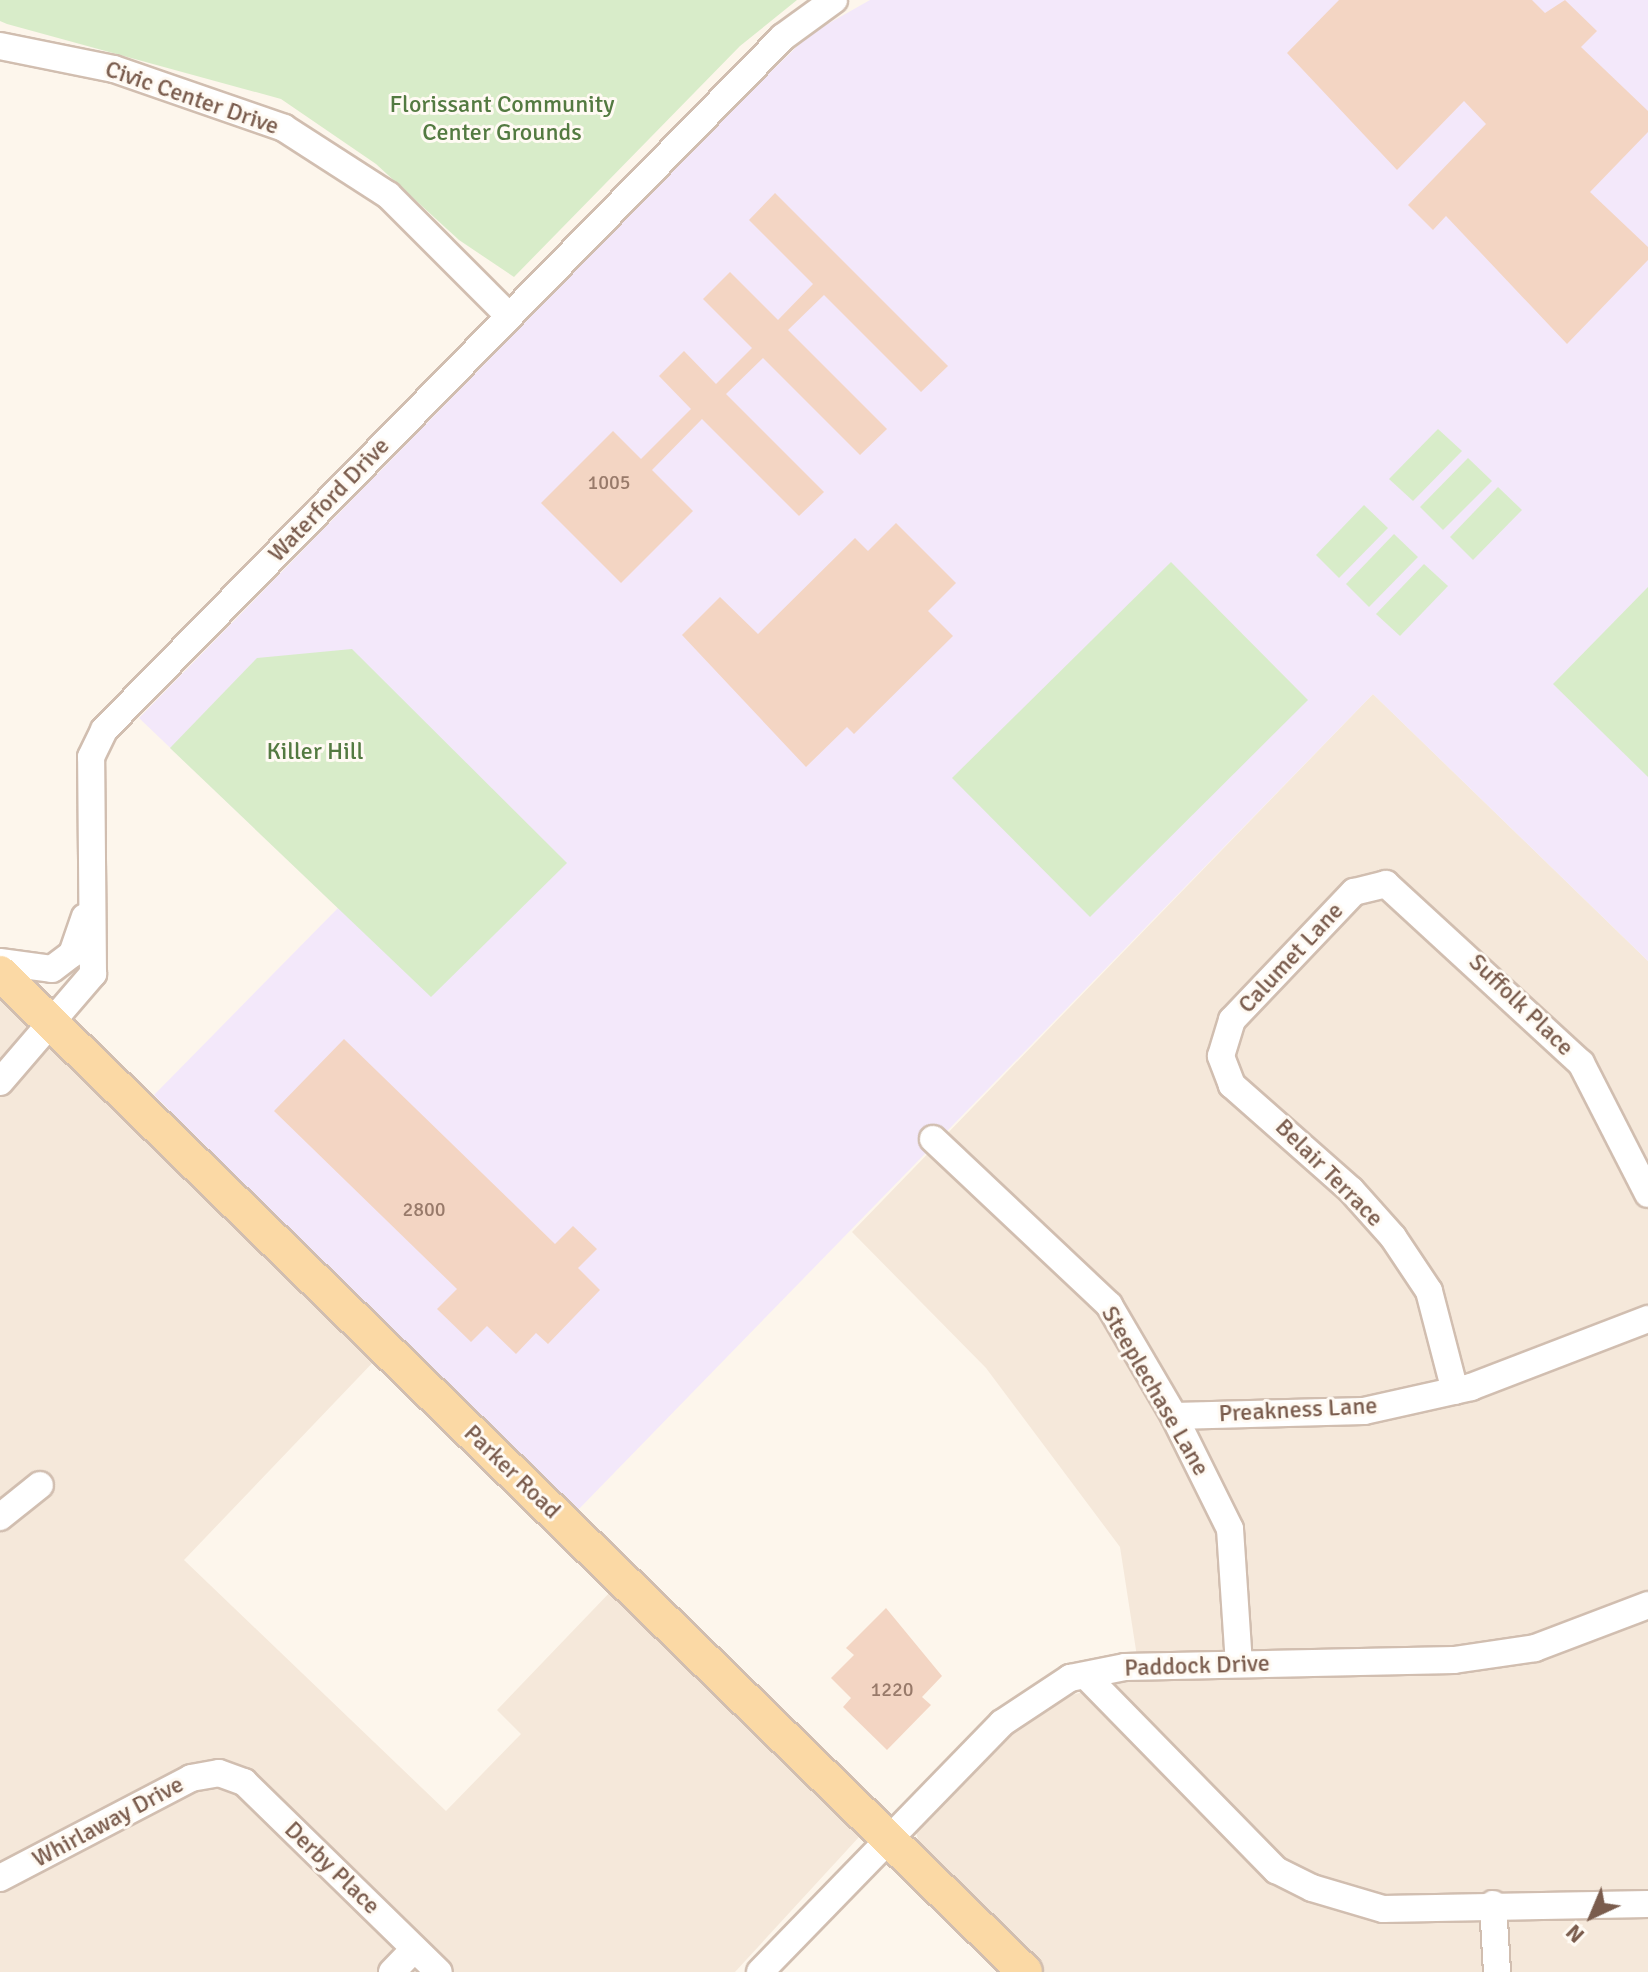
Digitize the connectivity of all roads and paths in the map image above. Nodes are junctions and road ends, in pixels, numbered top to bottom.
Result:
1 (834, 0) edge
2 (0, 46) edge
3 (509, 316) junction
4 (1386, 884) joint
5 (91, 903) junction
6 (0, 962) edge
7 (0, 973) edge
8 (55, 1026) junction
9 (1221, 1056) joint
10 (0, 1082) edge
11 (933, 1139) dead end
12 (1648, 1194) edge
13 (1648, 1319) edge
14 (1455, 1391) junction
15 (1174, 1416) junction
16 (40, 1485) dead end
17 (0, 1517) edge
18 (1648, 1605) edge
19 (1239, 1663) junction
20 (1086, 1676) junction
21 (219, 1773) joint
22 (889, 1840) junction
23 (0, 1878) edge
24 (1493, 1904) junction
25 (1648, 1904) edge
26 (414, 1949) junction
27 (392, 1972) edge
28 (439, 1972) edge
29 (760, 1972) edge
30 (1025, 1972) edge
31 (1497, 1972) edge

1 - 3 street, Waterford Drive
2 - 3 street, Civic Center Drive
3 - 5 street, Waterford Drive
4 - 9 street, Calumet Lane
4 - 12 street, Suffolk Place
5 - 6 street
5 - 8 street, Waterford Drive
7 - 8 main road, Parker Road
8 - 10 street, Waterford Drive
8 - 22 main road, Parker Road
9 - 14 street, Belair Terrace
11 - 15 street, Steeplechase Lane
13 - 14 street, Preakness Lane
14 - 15 street, Preakness Lane
15 - 19 street, Steeplechase Lane
16 - 17 street
18 - 19 street, Paddock Drive
19 - 20 street, Paddock Drive
20 - 22 street, Paddock Drive
20 - 24 street
21 - 23 street, Whirlaway Drive
21 - 26 street, Derby Place
22 - 29 street, Paddock Drive
22 - 30 main road, Parker Road
24 - 25 street
24 - 31 street
26 - 27 street
26 - 28 street, Derby Place

